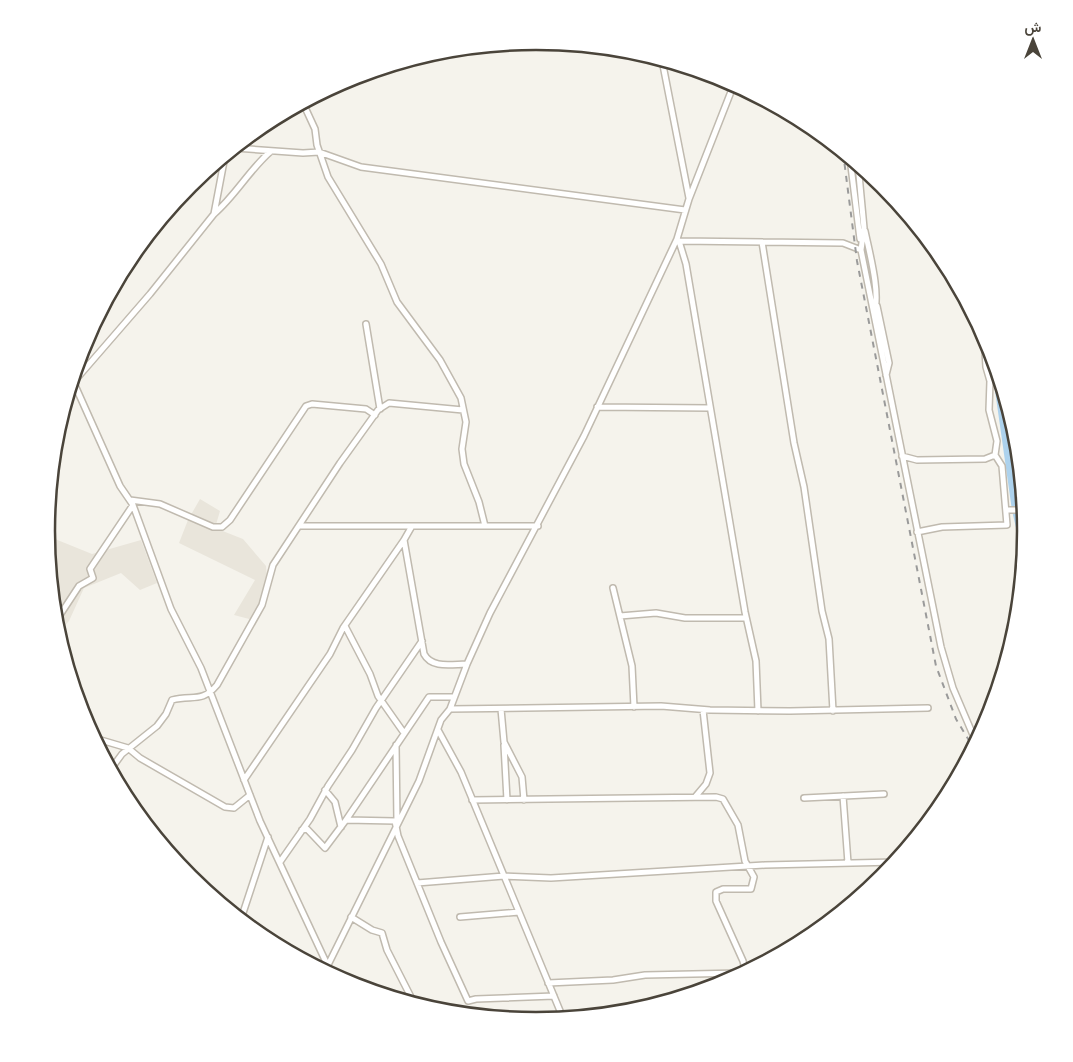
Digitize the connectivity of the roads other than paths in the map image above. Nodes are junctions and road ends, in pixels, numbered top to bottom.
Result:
1 (663, 67) edge
2 (731, 92) edge
3 (306, 109) edge
4 (244, 149) edge
5 (271, 151) junction
6 (319, 152) junction
7 (223, 166) edge
8 (851, 167) edge
9 (859, 174) edge
10 (685, 180) junction
11 (698, 180) junction
12 (689, 199) junction
13 (686, 210) junction
14 (214, 214) junction
15 (864, 228) junction
16 (678, 240) junction
17 (762, 242) junction
18 (861, 242) junction
19 (861, 250) junction
20 (877, 306) junction
21 (874, 314) junction
22 (366, 324) dead end
23 (985, 359) edge
24 (83, 370) edge
25 (886, 375) junction
26 (76, 392) edge
27 (597, 407) junction
28 (710, 408) junction
29 (380, 409) junction
30 (464, 410) junction
31 (375, 415) junction
32 (902, 456) junction
33 (995, 456) junction
34 (131, 503) junction
35 (1006, 510) junction
36 (1017, 511) edge
37 (299, 526) junction
38 (412, 526) junction
39 (484, 526) junction
40 (538, 526) junction
41 (917, 532) junction
42 (404, 540) junction
43 (613, 588) dead end
44 (63, 611) edge
45 (620, 616) junction
46 (746, 618) junction
47 (345, 626) junction
48 (422, 642) junction
49 (467, 664) junction
50 (209, 694) junction
51 (453, 697) junction
52 (382, 700) junction
53 (634, 707) junction
54 (928, 708) dead end
55 (450, 709) junction
56 (500, 709) junction
57 (703, 710) junction
58 (758, 711) junction
59 (833, 711) junction
60 (438, 730) junction
61 (404, 733) junction
62 (973, 734) edge
63 (104, 741) edge
64 (504, 742) junction
65 (396, 745) junction
66 (128, 748) junction
67 (116, 763) edge
68 (244, 780) junction
69 (326, 790) junction
70 (884, 794) dead end
71 (250, 795) junction
72 (843, 796) junction
73 (695, 797) junction
74 (804, 798) dead end
75 (472, 800) junction
76 (507, 800) junction
77 (524, 800) junction
78 (346, 820) junction
79 (397, 824) junction
80 (341, 827) junction
81 (302, 830) junction
82 (268, 836) junction
83 (280, 862) junction
84 (885, 862) edge
85 (848, 863) junction
86 (748, 866) junction
87 (504, 876) junction
88 (417, 883) junction
89 (243, 912) edge
90 (519, 912) junction
91 (351, 917) junction
92 (460, 917) dead end
93 (327, 964) edge
94 (328, 964) edge
95 (744, 964) edge
96 (725, 973) edge
97 (548, 982) junction
98 (410, 995) edge
99 (554, 996) junction
100 (560, 1011) edge

1 - 10 street
2 - 11 street
3 - 6 street
4 - 5 street
5 - 6 street
5 - 14 street
6 - 13 street
6 - 30 street
7 - 14 street
8 - 18 street
9 - 15 street
10 - 11 street
10 - 12 street
11 - 12 street
12 - 13 street
13 - 16 street
14 - 24 street
15 - 18 street
15 - 20 street
16 - 17 street
16 - 27 street
16 - 28 street
17 - 19 street
17 - 59 street
18 - 19 street
19 - 21 street
20 - 21 street
20 - 25 street
21 - 25 street
22 - 29 street
23 - 33 street
25 - 32 street
26 - 34 street
27 - 28 street
27 - 40 street
28 - 46 street
29 - 30 street
29 - 31 street
30 - 39 street
31 - 34 street
31 - 37 street
32 - 33 street
32 - 41 street
33 - 35 street
34 - 44 street
34 - 50 street
35 - 36 street
35 - 41 street
37 - 38 street
37 - 50 street
38 - 39 street
38 - 42 street
39 - 40 street
40 - 49 street
41 - 62 street
42 - 47 street
42 - 48 street
43 - 45 street
45 - 46 street
45 - 53 street
46 - 58 street
47 - 52 street
47 - 68 street
48 - 49 street
48 - 52 street
49 - 51 street
50 - 66 street
50 - 68 street
51 - 55 street
51 - 61 street
52 - 61 street
52 - 69 street
53 - 56 street
53 - 57 street
54 - 59 street
55 - 56 street
55 - 60 street
56 - 64 street
57 - 58 street
57 - 73 street
58 - 59 street
60 - 75 street
60 - 79 street
61 - 65 street
63 - 66 street
64 - 76 street
64 - 77 street
65 - 78 street
65 - 79 street
66 - 67 street
66 - 71 street
68 - 71 street
69 - 80 street
69 - 81 street
70 - 72 street
71 - 82 street
72 - 74 street
72 - 85 street
73 - 77 street
73 - 86 street
75 - 76 street
75 - 87 street
76 - 77 street
78 - 79 street
78 - 80 street
79 - 88 street
79 - 91 street
80 - 81 street
81 - 83 street
82 - 83 street
82 - 89 street
83 - 93 street
84 - 85 street
85 - 86 street
86 - 87 street
86 - 95 street
87 - 88 street
87 - 90 street
88 - 99 street
90 - 92 street
90 - 97 street
91 - 94 street
91 - 98 street
96 - 97 street
97 - 99 street
99 - 100 street

